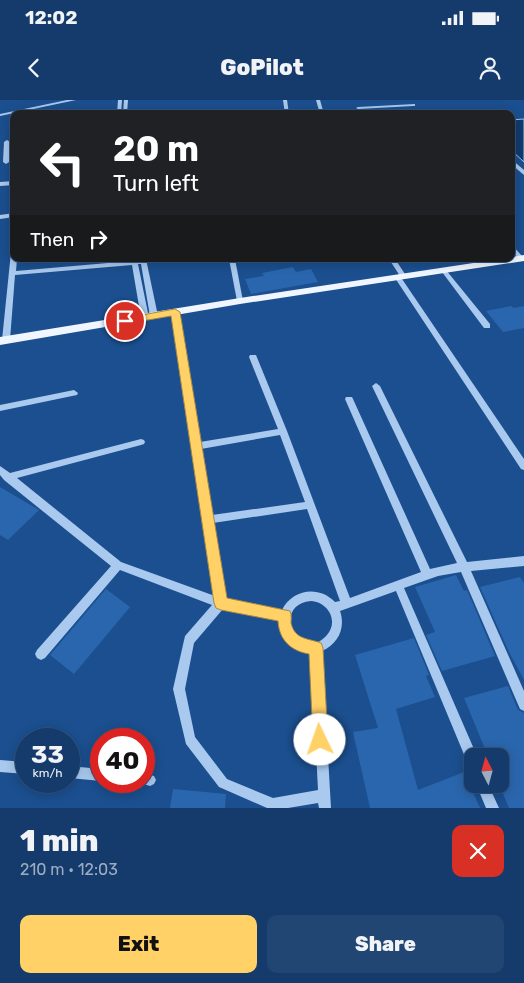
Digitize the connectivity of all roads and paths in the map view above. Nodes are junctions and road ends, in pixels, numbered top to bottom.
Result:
1 (74, 100) edge
2 (384, 100) edge
3 (413, 105) dead end
4 (401, 106) junction
5 (386, 107) junction
6 (358, 108) dead end
7 (25, 110) edge
8 (404, 110) edge
9 (7, 142) junction
10 (10, 142) edge
11 (0, 143) edge
12 (6, 162) dead end
13 (13, 262) edge
14 (124, 262) edge
15 (134, 262) edge
16 (143, 262) edge
17 (233, 262) edge
18 (394, 262) edge
19 (480, 262) edge
20 (444, 270) junction
21 (12, 273) junction
22 (401, 277) junction
23 (240, 301) junction
24 (175, 312) junction
25 (149, 317) junction
26 (488, 326) dead end
27 (3, 341) edge
28 (253, 357) dead end
29 (376, 386) dead end
30 (74, 393) dead end
31 (349, 399) dead end
32 (0, 408) edge
33 (283, 431) junction
34 (141, 442) dead end
35 (196, 446) junction
36 (524, 466) edge
37 (4, 473) edge
38 (310, 505) junction
39 (208, 520) junction
40 (524, 561) edge
41 (118, 565) junction
42 (464, 566) junction
43 (427, 575) junction
44 (399, 587) junction
45 (221, 603) junction
46 (347, 604) junction
47 (332, 608) junction
48 (285, 616) junction
49 (316, 648) junction
50 (41, 654) dead end
51 (524, 705) edge
52 (467, 748) edge
53 (0, 766) edge
54 (15, 767) edge
55 (486, 793) edge
56 (324, 802) edge
57 (493, 808) edge

1 - 7 street
2 - 5 street
3 - 4 street
4 - 5 street
4 - 8 street
5 - 6 street
9 - 10 street
9 - 11 street
9 - 12 street
13 - 21 street
14 - 21 street
15 - 25 street
16 - 25 street
17 - 23 street
18 - 22 street
19 - 20 main road
20 - 22 main road
20 - 26 street
21 - 27 street
22 - 23 main road
22 - 36 street
23 - 24 main road
24 - 25 main road
24 - 35 street
25 - 27 main road
28 - 33 street
29 - 42 street
30 - 32 street
31 - 43 street
33 - 35 street
33 - 38 street
34 - 37 street
35 - 39 street
37 - 41 street
38 - 39 street
38 - 46 street
39 - 45 street
40 - 42 street
41 - 45 street
41 - 50 street
42 - 43 street
42 - 51 street
43 - 44 street
44 - 46 street
44 - 52 street
45 - 48 street
45 - 56 street
46 - 47 street
47 - 48 street
47 - 49 street
48 - 49 street
49 - 56 street
53 - 54 street
55 - 57 street

